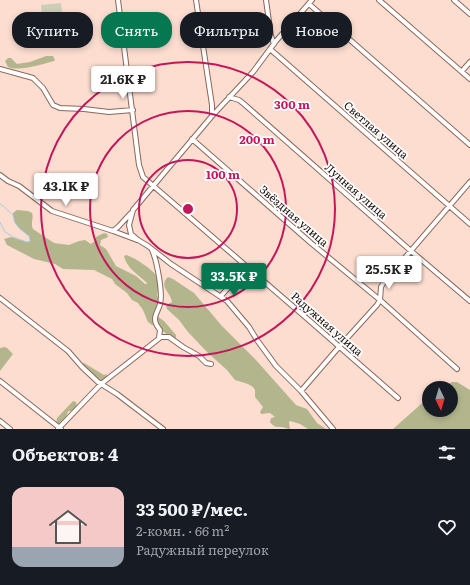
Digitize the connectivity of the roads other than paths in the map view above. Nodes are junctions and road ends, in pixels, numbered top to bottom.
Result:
1 (118, 0) edge
2 (196, 0) edge
3 (266, 0) edge
4 (312, 0) edge
5 (379, 0) edge
6 (454, 0) edge
7 (309, 4) junction
8 (470, 14) edge
9 (274, 44) junction
10 (270, 50) junction
11 (470, 62) edge
12 (0, 69) edge
13 (462, 71) junction
14 (470, 79) edge
15 (229, 97) junction
16 (212, 105) junction
17 (222, 105) junction
18 (132, 110) junction
19 (212, 116) junction
20 (192, 139) junction
21 (470, 145) edge
22 (0, 175) edge
23 (470, 182) edge
24 (153, 186) junction
25 (449, 206) junction
26 (133, 210) junction
27 (470, 224) edge
28 (113, 231) junction
29 (138, 240) junction
30 (152, 249) junction
31 (411, 251) junction
32 (247, 266) junction
33 (221, 296) junction
34 (0, 298) edge
35 (380, 300) junction
36 (470, 301) edge
37 (159, 338) junction
38 (339, 347) junction
39 (211, 364) dead end
40 (457, 369) dead end
41 (0, 381) edge
42 (101, 384) junction
43 (301, 391) junction
44 (398, 398) dead end
45 (0, 421) edge
46 (60, 428) edge
47 (10, 429) edge
48 (163, 429) edge
49 (334, 429) edge

1 - 18 street, Радужная улица
2 - 16 street
3 - 9 street
4 - 7 street
5 - 13 street
6 - 8 street
7 - 9 street
7 - 21 street
9 - 10 street
10 - 15 street
10 - 25 street, Светлая улица
11 - 13 street
12 - 18 street
13 - 14 street
15 - 17 street
15 - 31 street, Лунная улица
16 - 17 street
16 - 19 street
17 - 19 street
18 - 24 street, Радужная улица
19 - 20 street
20 - 24 street
20 - 35 street, Звёздная улица
22 - 28 street
23 - 25 street
24 - 26 street
24 - 32 street, Радужная улица
25 - 27 street, Светлая улица
25 - 31 street
26 - 28 street
26 - 29 street
28 - 29 street
29 - 30 street
30 - 33 street
30 - 37 street
31 - 35 street
31 - 36 street, Лунная улица
32 - 33 street
32 - 38 street, Радужная улица
33 - 43 street
34 - 42 street
35 - 38 street
35 - 40 street, Звёздная улица
37 - 39 street
37 - 42 street
38 - 43 street
38 - 44 street, Радужная улица
41 - 46 street
42 - 46 street
42 - 48 street
43 - 49 street
45 - 47 street

